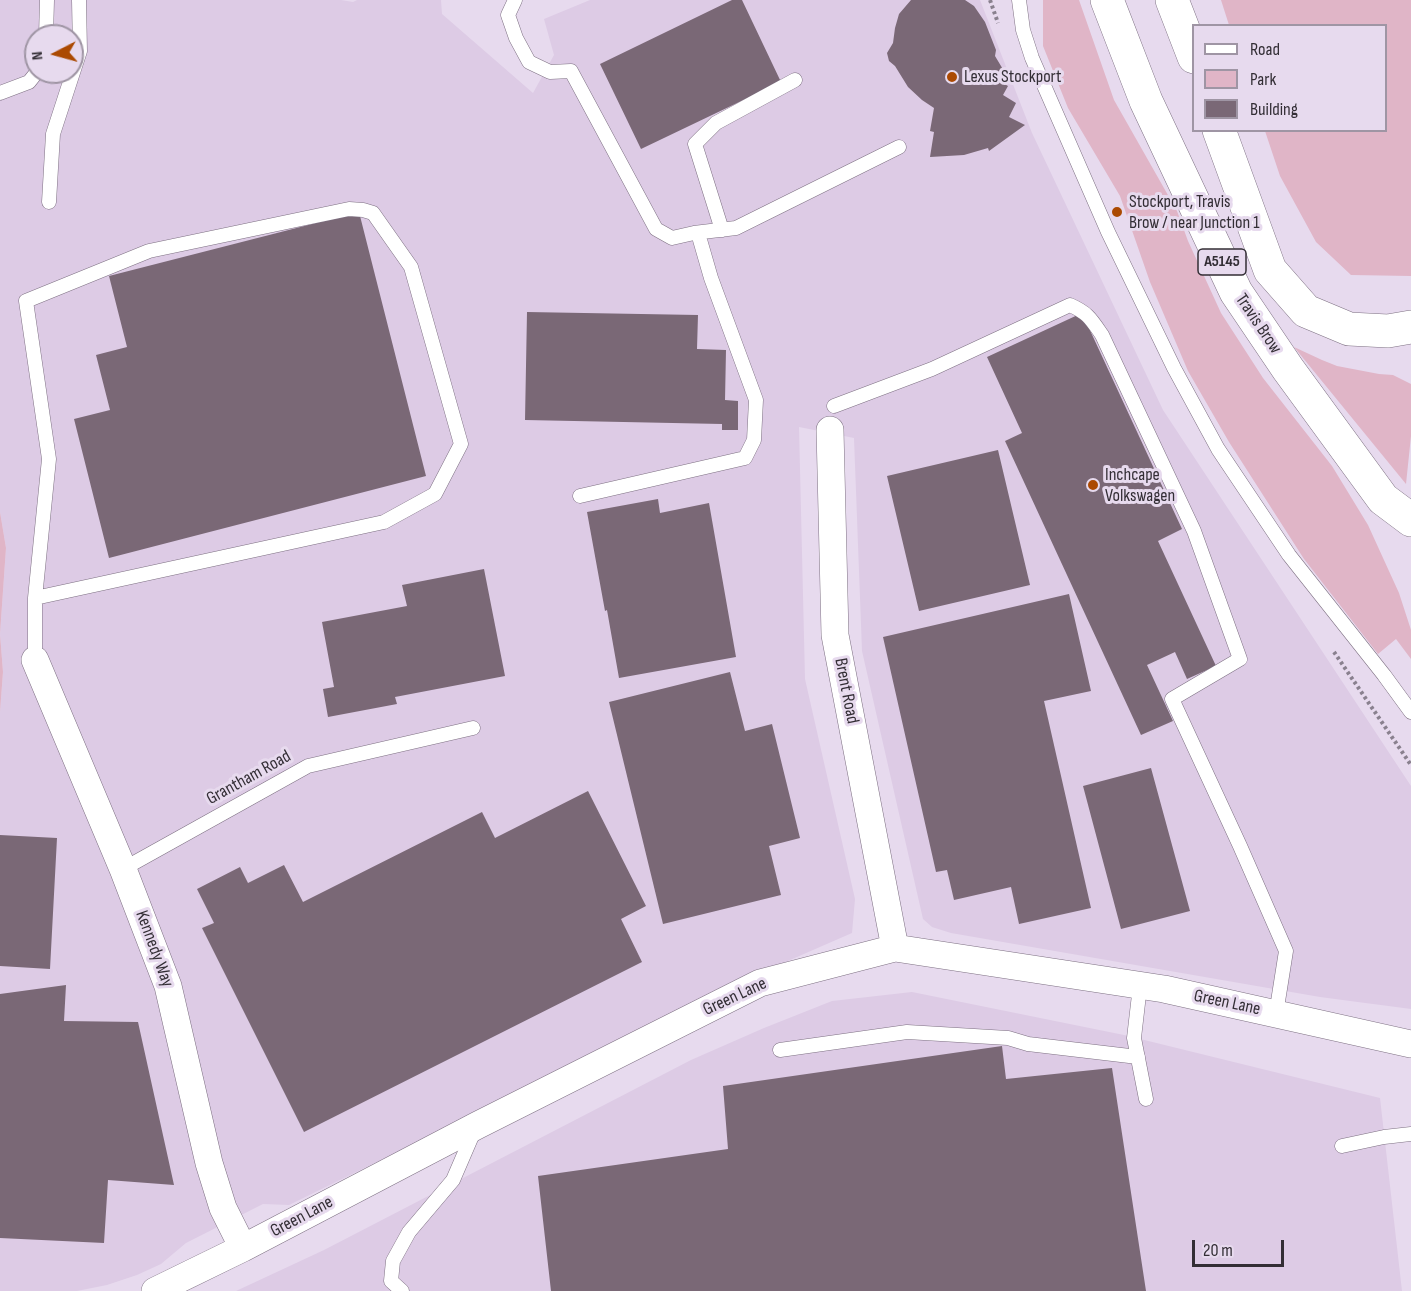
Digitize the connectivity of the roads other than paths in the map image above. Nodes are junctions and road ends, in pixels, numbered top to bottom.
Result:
1 (47, 0) edge
2 (79, 0) edge
3 (515, 0) edge
4 (1019, 0) edge
5 (1107, 0) edge
6 (1172, 0) edge
7 (46, 24) edge
8 (1192, 52) edge
9 (795, 80) dead end
10 (24, 84) edge
11 (0, 93) edge
12 (1220, 132) edge
13 (899, 147) dead end
14 (49, 202) dead end
15 (722, 230) junction
16 (698, 233) junction
17 (1411, 327) edge
18 (832, 418) joint
19 (580, 496) dead end
20 (1411, 520) edge
21 (35, 598) junction
22 (35, 660) joint
23 (1411, 712) edge
24 (473, 728) dead end
25 (123, 869) junction
26 (896, 948) junction
27 (1140, 986) junction
28 (1275, 1014) junction
29 (1409, 1046) edge
30 (780, 1050) dead end
31 (1138, 1057) junction
32 (1146, 1099) dead end
33 (478, 1125) junction
34 (1411, 1134) edge
35 (1342, 1146) dead end
36 (243, 1248) junction
37 (154, 1291) edge
38 (402, 1291) edge

1 - 7 lane
2 - 14 lane
3 - 16 lane
4 - 23 lane
5 - 20 highway, Travis Brow / A5145
6 - 8 highway
9 - 15 lane
10 - 11 lane
12 - 17 highway, A5145
13 - 15 lane
15 - 16 lane
16 - 19 lane
18 - 26 street, Brent Road
18 - 28 lane
21 - 21 lane
21 - 22 lane
22 - 25 street, Kennedy Way
24 - 25 lane, Grantham Road
25 - 36 street, Kennedy Way
26 - 27 street, Green Lane
26 - 33 street, Green Lane
27 - 28 street, Green Lane
27 - 31 lane
28 - 29 street, Green Lane
30 - 31 lane
31 - 32 lane
33 - 36 street, Green Lane
33 - 38 lane
34 - 35 lane
36 - 37 street, Green Lane

